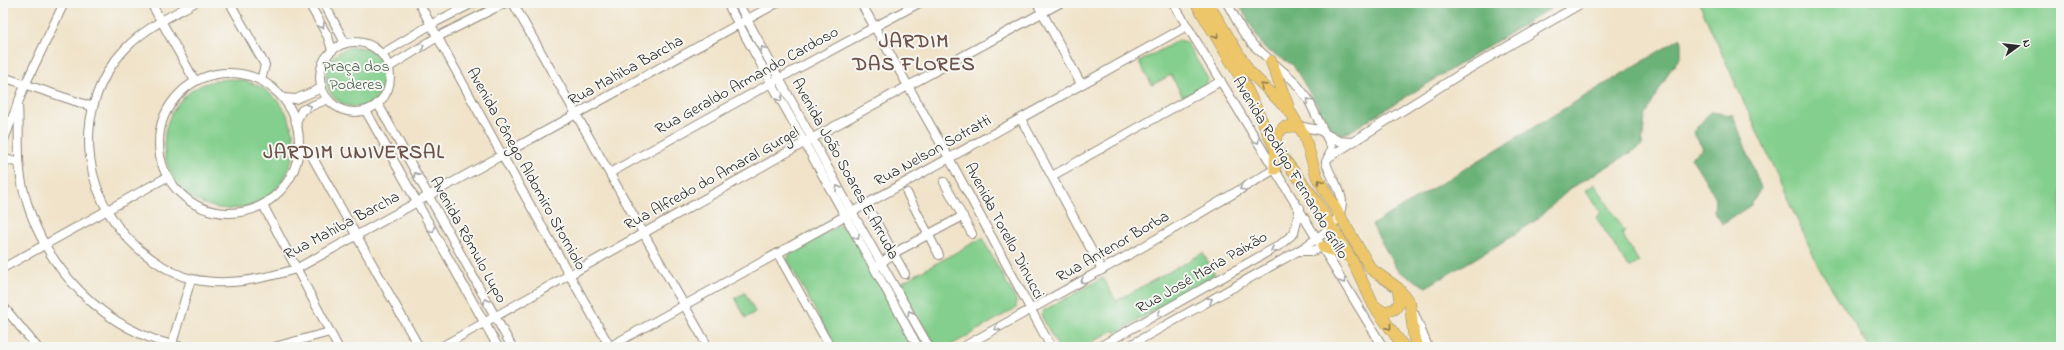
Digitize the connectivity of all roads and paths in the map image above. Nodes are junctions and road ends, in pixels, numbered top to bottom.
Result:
1 (64, 3) edge
2 (71, 3) edge
3 (151, 3) edge
4 (194, 3) edge
5 (230, 3) edge
6 (309, 3) edge
7 (324, 3) edge
8 (419, 3) edge
9 (473, 3) edge
10 (505, 3) edge
11 (513, 3) edge
12 (776, 3) edge
13 (861, 3) edge
14 (919, 3) edge
15 (1037, 3) edge
16 (1060, 3) edge
17 (1173, 3) edge
18 (1196, 3) edge
19 (1208, 3) edge
20 (1227, 3) edge
21 (1582, 3) edge
22 (734, 5) edge
23 (59, 12) junction
24 (1043, 13) junction
25 (162, 22) junction
26 (743, 22) junction
27 (432, 24) junction
28 (1187, 26) junction
29 (875, 28) junction
30 (439, 36) junction
31 (345, 43) junction
32 (332, 50) junction
33 (382, 54) junction
34 (1271, 61) junction
35 (389, 66) junction
36 (3, 77) edge
37 (779, 79) junction
38 (261, 80) junction
39 (195, 81) junction
40 (1221, 81) junction
41 (771, 83) junction
42 (1081, 84) junction
43 (25, 85) junction
44 (908, 87) junction
45 (322, 88) junction
46 (283, 98) junction
47 (328, 99) junction
48 (378, 104) junction
49 (18, 105) junction
50 (93, 107) junction
51 (366, 110) junction
52 (1291, 113) junction
53 (577, 114) junction
54 (1021, 118) junction
55 (296, 122) junction
56 (1298, 126) junction
57 (1328, 135) junction
58 (808, 141) junction
59 (3, 142) edge
60 (1353, 142) junction
61 (1274, 146) junction
62 (299, 149) junction
63 (502, 155) junction
64 (1328, 157) junction
65 (3, 158) edge
66 (949, 158) junction
67 (18, 163) junction
68 (1275, 168) junction
69 (610, 173) junction
70 (1052, 176) junction
71 (167, 177) junction
72 (944, 182) dead end
73 (907, 193) dead end
74 (428, 196) junction
75 (417, 202) junction
76 (264, 205) junction
77 (1300, 208) junction
78 (106, 211) junction
79 (848, 214) junction
80 (873, 216) dead end
81 (963, 216) junction
82 (1339, 216) junction
83 (1331, 225) junction
84 (644, 233) junction
85 (928, 234) junction
86 (972, 234) dead end
87 (356, 235) junction
88 (1320, 242) junction
89 (44, 245) junction
90 (894, 253) junction
91 (778, 254) junction
92 (939, 256) dead end
93 (1349, 256) junction
94 (878, 266) junction
95 (3, 268) edge
96 (296, 268) junction
97 (1102, 270) junction
98 (905, 274) dead end
99 (569, 276) junction
100 (191, 279) junction
101 (1398, 288) junction
102 (1410, 304) junction
103 (3, 306) edge
104 (685, 306) junction
105 (1374, 306) junction
106 (1030, 310) junction
107 (495, 317) junction
108 (484, 323) junction
109 (330, 332) junction
110 (171, 346) edge
111 (38, 347) edge
112 (182, 347) edge
113 (274, 347) edge
114 (338, 347) edge
115 (419, 347) edge
116 (441, 347) edge
117 (498, 347) edge
118 (512, 347) edge
119 (609, 347) edge
120 (708, 347) edge
121 (830, 347) edge
122 (918, 347) edge
123 (929, 347) edge
124 (963, 347) edge
125 (1050, 347) edge
126 (1099, 347) edge
127 (1127, 347) edge
128 (1383, 347) edge
129 (1404, 347) edge
130 (1418, 347) edge
131 (1428, 347) edge

1 - 23 street
2 - 23 street
3 - 25 street
4 - 25 street, Rua Mahiba Barcha
5 - 38 street
6 -> 32 street
7 - 31 street
8 - 27 street, Avenida Cônego Aldomiro Storniolo
9 - 27 street
10 - 30 street
11 - 53 street
12 - 26 street, Rua Mahiba Barcha
13 - 29 street, Avenida Torello Dinucci
14 - 29 street, Rua Geraldo Armando Cardoso
15 - 24 street
16 - 24 street, Rua Alfredo do Amaral Gurgel
17 - 28 street, Avenida Rodrigo Fernando Grillo
18 -> 61 main road
52 -> 19 main road
20 - 34 street
21 - 60 street
22 - 26 street, Avenida João Soares E Arruda
23 - 43 street
24 - 42 street
24 - 44 street, Rua Alfredo do Amaral Gurgel
25 - 39 street
25 - 50 street, Rua Mahiba Barcha
37 -> 26 street, Avenida João Soares E Arruda
26 - 41 street, Avenida João Soares E Arruda
26 - 53 street, Rua Mahiba Barcha
27 - 30 street, Avenida Cônego Aldomiro Storniolo
27 - 33 street
28 - 40 street, Avenida Rodrigo Fernando Grillo
28 - 42 street, Rua Nelson Sotratti
29 - 37 street, Rua Geraldo Armando Cardoso
29 - 44 street, Avenida Torello Dinucci
35 -> 30 street
30 - 63 street, Avenida Cônego Aldomiro Storniolo
31 - 32 street
31 - 33 street
32 - 45 street
33 - 35 street
34 - 52 main road
57 -> 34 street
35 - 48 street
36 - 43 street
37 - 41 street, Rua Geraldo Armando Cardoso
37 - 58 street, Avenida João Soares E Arruda
38 - 39 street
38 - 46 street
39 - 71 street
40 -> 68 street, Avenida Rodrigo Fernando Grillo
40 - 70 street
41 -> 58 street, Avenida João Soares E Arruda
41 - 69 street, Rua Geraldo Armando Cardoso
42 - 54 street, Rua Nelson Sotratti
43 - 49 street
43 - 50 street
44 - 58 street, Rua Alfredo do Amaral Gurgel
44 - 66 street, Avenida Torello Dinucci
45 - 46 street
45 - 47 street
46 - 55 street
47 - 51 street
55 -> 47 street
48 - 51 street
74 -> 48 street, Avenida Rômulo Lupo
49 - 59 street
49 - 67 street
50 - 78 street, Rua Mahiba Barcha
51 - 75 street, Avenida Rômulo Lupo
52 - 56 main road
53 - 63 street, Rua Mahiba Barcha
53 - 69 street
54 - 66 street, Rua Nelson Sotratti
54 - 70 street
55 - 62 street
56 - 57 street
56 - 61 main road
82 -> 56 main road
57 - 60 street
57 - 64 street
58 - 79 street, Avenida João Soares E Arruda
58 - 84 street, Rua Alfredo do Amaral Gurgel
60 - 64 street
61 - 68 main road
61 - 83 main road
62 - 76 street
62 - 87 street
63 - 74 street, Rua Mahiba Barcha
63 - 99 street, Avenida Cônego Aldomiro Storniolo
64 - 82 street
65 - 67 street
66 - 79 street, Rua Nelson Sotratti
66 - 106 street, Avenida Torello Dinucci
67 - 89 street
68 - 77 street, Avenida Rodrigo Fernando Grillo
68 -> 97 street, Rua Antenor Borba
69 - 84 street
70 - 97 street
71 - 76 street
71 - 78 street
72 - 81 street
73 - 85 street
74 - 75 street, Rua Mahiba Barcha
107 -> 74 street, Avenida Rômulo Lupo
75 - 87 street, Rua Mahiba Barcha
75 -> 108 street, Avenida Rômulo Lupo
76 - 96 street
77 - 88 street, Avenida Rodrigo Fernando Grillo
77 -> 126 street, Rua José Maria Paixão
78 - 89 street
78 - 100 street, Rua Mahiba Barcha
79 - 91 street, Rua Nelson Sotratti
79 - 94 street, Avenida João Soares E Arruda
80 - 90 street
81 - 85 street
81 - 86 street
82 - 83 street
82 - 101 main road
83 - 88 street
83 - 93 main road
84 - 99 street, Rua Alfredo do Amaral Gurgel
84 - 104 street
85 - 90 street
85 - 92 street
87 - 96 street, Rua Mahiba Barcha
87 - 115 street
88 - 93 main road
127 -> 88 street, Rua José Maria Paixão
88 -> 128 street, Avenida Rodrigo Fernando Grillo
89 - 95 street
89 - 110 street
90 - 94 street
90 - 98 street
91 - 104 street, Rua Nelson Sotratti
91 - 121 street
93 - 105 main road
94 - 122 street, Avenida João Soares E Arruda
123 -> 94 street, Avenida João Soares E Arruda
96 - 100 street, Rua Mahiba Barcha
96 - 109 street
97 -> 106 street, Rua Antenor Borba
99 - 107 street, Rua Alfredo do Amaral Gurgel
99 - 119 street, Avenida Cônego Aldomiro Storniolo
100 - 110 street
101 - 102 main road
101 - 105 main road
102 - 130 main road
102 - 131 street
103 - 111 street
104 - 119 street, Rua Nelson Sotratti
104 - 120 street
105 -> 129 main road
106 -> 124 street, Rua Antenor Borba
106 - 125 street, Avenida Torello Dinucci
107 - 108 street, Rua Alfredo do Amaral Gurgel
107 - 118 street, Avenida Rômulo Lupo
108 - 116 street, Rua Alfredo do Amaral Gurgel
108 - 117 street, Avenida Rômulo Lupo
109 - 113 street
109 - 114 street
110 - 112 street

